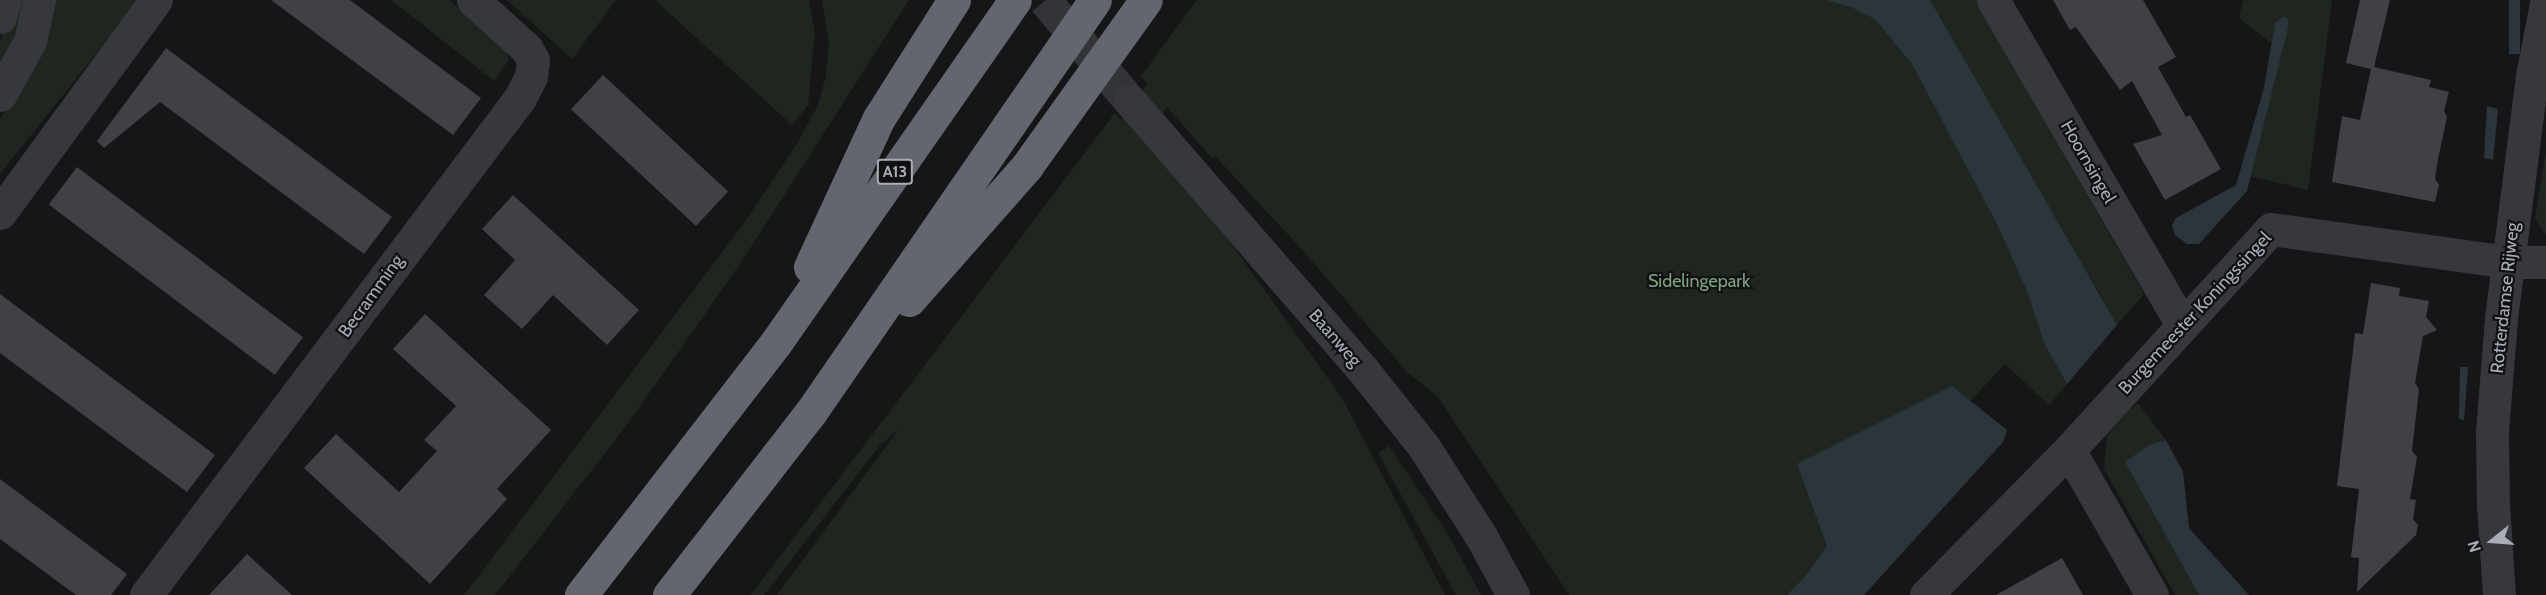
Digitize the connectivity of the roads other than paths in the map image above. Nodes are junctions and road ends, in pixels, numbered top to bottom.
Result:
1 (5, 0) edge
2 (39, 0) edge
3 (156, 0) edge
4 (473, 0) edge
5 (954, 0) edge
6 (1015, 0) edge
7 (1095, 0) edge
8 (1146, 0) edge
9 (1993, 0) edge
10 (2546, 3) edge
11 (0, 17) edge
12 (2539, 76) edge
13 (0, 95) edge
14 (1130, 101) tunnel mouth
15 (0, 213) edge
16 (2508, 262) junction
17 (2546, 262) edge
18 (2182, 325) junction
19 (775, 344) junction
20 (811, 412) junction
21 (2069, 450) junction
22 (146, 595) edge
23 (581, 595) edge
24 (669, 595) edge
25 (1513, 595) edge
26 (1926, 595) edge
27 (2152, 595) edge
28 (2499, 595) edge

1 - 11 street
2 - 13 street
3 - 15 street
4 - 22 street, Becramming
5 - 19 highway, A13
6 - 19 highway, A13
7 - 20 highway
8 - 20 highway
9 - 18 street, Hoornsingel
10 - 12 street, Rotterdamse Rijweg
12 - 16 street, Rotterdamse Rijweg
14 - 25 street, Baanweg
16 - 17 street, Burgemeester Koningssingel
16 - 18 street, Burgemeester Koningssingel
16 - 28 street, Rotterdamse Rijweg
18 - 21 street, Burgemeester Koningssingel
19 - 23 highway, A13
20 - 24 highway
21 - 26 street, Burgemeester Koningssingel
21 - 27 street

